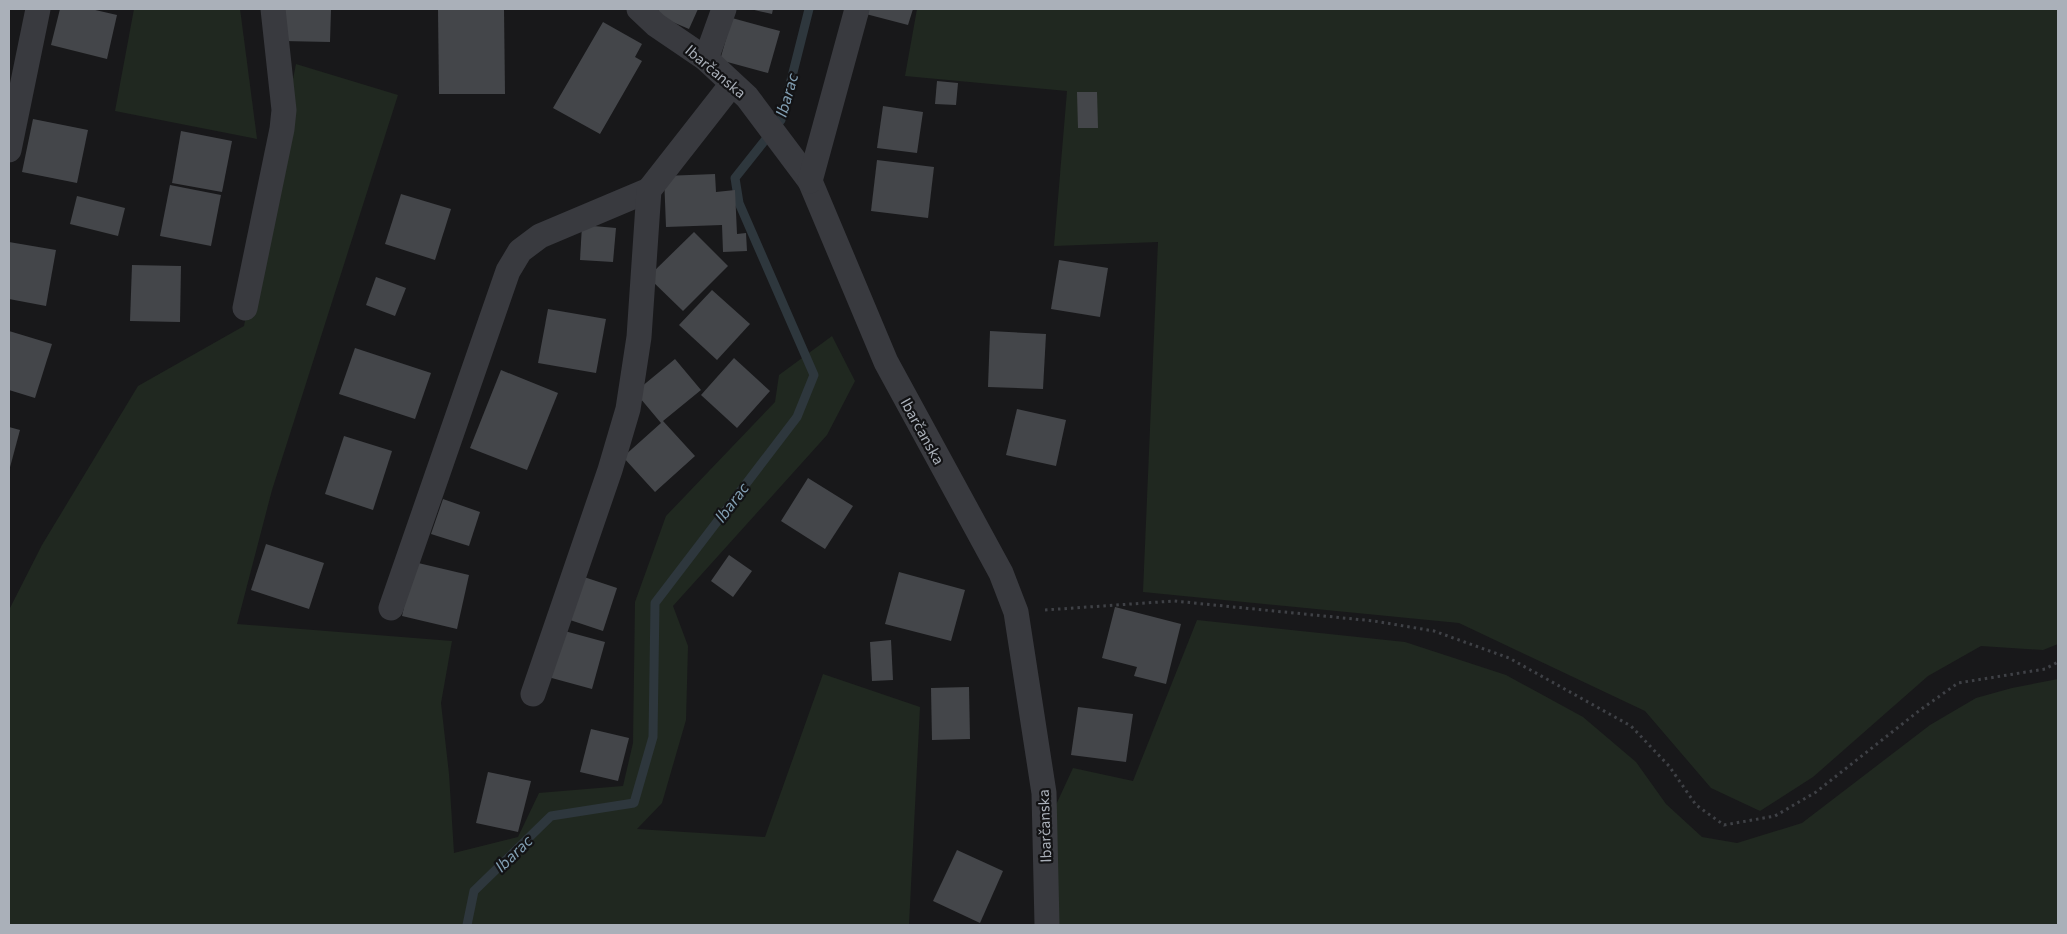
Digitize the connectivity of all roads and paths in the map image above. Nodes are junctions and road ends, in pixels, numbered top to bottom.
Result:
1 (38, 9) edge
2 (272, 9) edge
3 (639, 9) edge
4 (724, 9) edge
5 (857, 9) edge
6 (706, 59) junction
7 (740, 90) junction
8 (9, 150) edge
9 (810, 181) junction
10 (649, 190) junction
11 (245, 308) dead end
12 (391, 608) dead end
13 (1016, 612) junction
14 (2058, 662) edge
15 (533, 694) dead end
16 (1047, 925) edge

1 - 8 street
2 - 11 street
3 - 6 street, Ibarčanska
4 - 6 street
5 - 9 street
6 - 7 street, Ibarčanska
7 - 9 street, Ibarčanska
7 - 10 street
9 - 13 street, Ibarčanska
10 - 12 street
10 - 15 street
13 - 14 path
13 - 16 street, Ibarčanska

